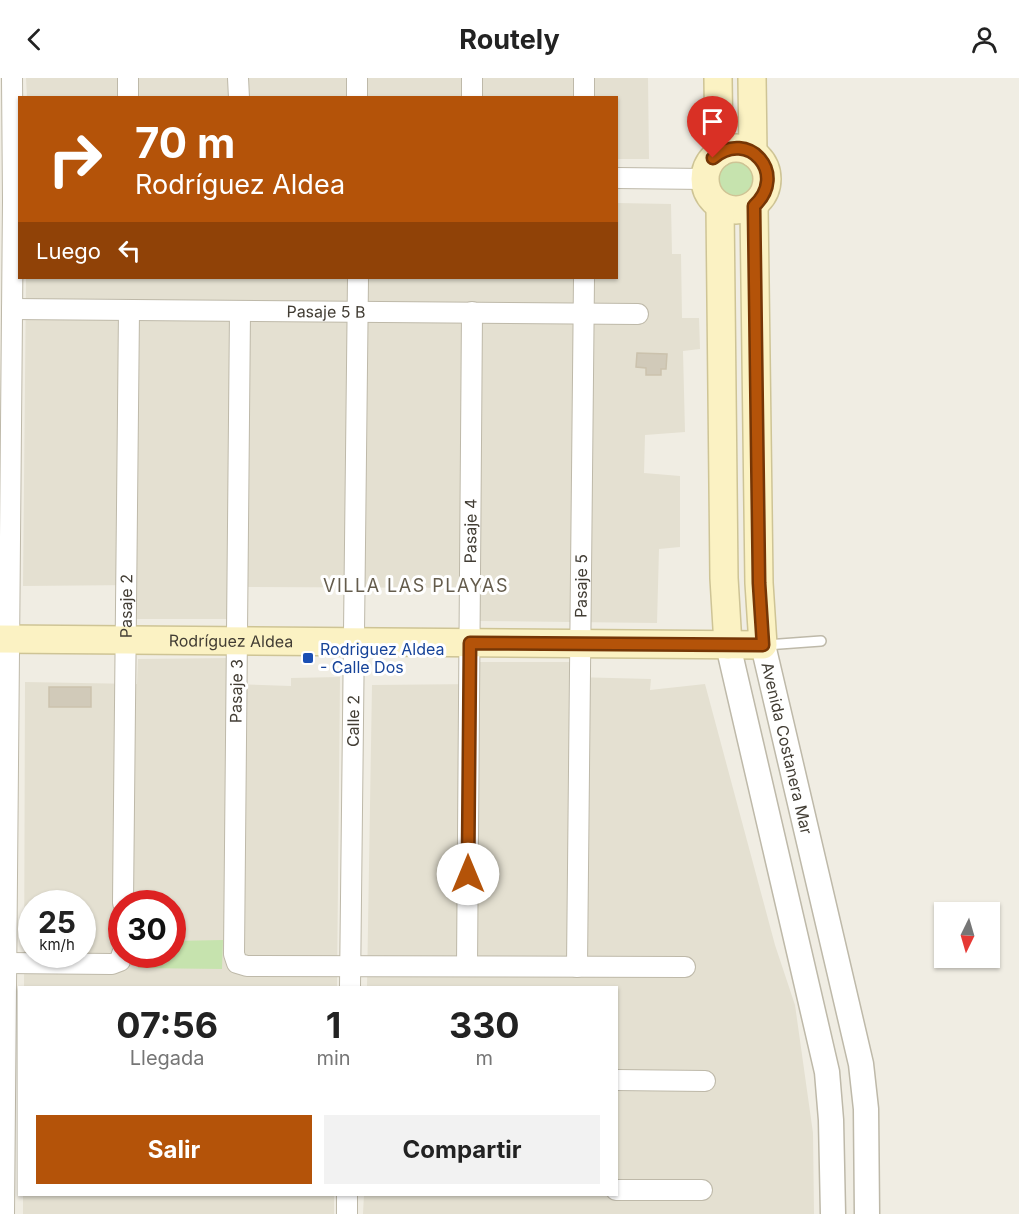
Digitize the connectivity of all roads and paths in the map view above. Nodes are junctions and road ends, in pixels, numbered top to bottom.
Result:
1 (12, 78) edge
2 (128, 78) edge
3 (238, 78) edge
4 (357, 78) edge
5 (472, 78) edge
6 (584, 78) edge
7 (718, 78) edge
8 (752, 78) edge
9 (128, 96) edge
10 (238, 96) edge
11 (357, 96) edge
12 (472, 96) edge
13 (584, 96) edge
14 (719, 153) junction
15 (753, 153) junction
16 (11, 173) edge
17 (618, 178) edge
18 (705, 178) junction
19 (720, 206) junction
20 (754, 206) junction
21 (358, 279) edge
22 (584, 279) edge
23 (12, 309) junction
24 (129, 310) junction
25 (240, 311) junction
26 (357, 311) junction
27 (472, 312) junction
28 (584, 313) junction
29 (639, 314) dead end
30 (6, 405) edge
31 (5, 639) edge
32 (126, 640) junction
33 (237, 641) junction
34 (821, 641) dead end
35 (354, 642) junction
36 (470, 643) junction
37 (580, 644) junction
38 (728, 645) junction
39 (763, 645) junction
40 (123, 890) edge
41 (6, 963) junction
42 (108, 964) edge
43 (350, 966) junction
44 (467, 966) junction
45 (577, 967) junction
46 (685, 967) dead end
47 (350, 986) edge
48 (8, 1074) edge
49 (618, 1080) edge
50 (705, 1081) dead end
51 (8, 1186) edge
52 (618, 1190) edge
53 (702, 1190) dead end
54 (347, 1196) edge
55 (4, 1214) edge
56 (347, 1214) edge
57 (833, 1214) edge
58 (867, 1214) edge

1 - 16 street
2 - 9 street
3 - 10 street
4 - 11 street
5 - 12 street
6 - 13 street
7 - 14 main road
8 - 15 main road, Avenida Costanera Mar
14 - 15 main road
14 - 18 main road
15 - 20 main road, Avenida Costanera Mar
16 - 23 street
17 - 18 street
18 - 19 main road
19 - 20 main road
19 - 38 main road
20 - 39 main road, Avenida Costanera Mar
21 - 26 street, Calle 2
22 - 28 street, Pasaje 5
23 - 24 street, Pasaje 5 B
23 - 30 street
24 - 25 street, Pasaje 5 B
24 - 32 street, Pasaje 2
25 - 26 street, Pasaje 5 B
25 - 33 street, Pasaje 3
26 - 27 street, Pasaje 5 B
26 - 35 street, Calle 2
27 - 28 street, Pasaje 5 B
27 - 36 street, Pasaje 4
28 - 29 street, Pasaje 5 B
28 - 37 street, Pasaje 5
30 - 31 street
31 - 32 main road, Rodríguez Aldea
31 - 41 street
32 - 33 main road, Rodríguez Aldea
32 - 40 street, Pasaje 2
33 - 35 main road, Rodríguez Aldea
33 - 43 street, Pasaje 3
34 - 39 lane, Rodríguez Aldea
35 - 36 main road, Rodríguez Aldea
35 - 43 street, Calle 2
36 - 37 main road, Rodríguez Aldea
36 - 44 street, Pasaje 4
37 - 38 main road, Rodríguez Aldea
37 - 45 street, Pasaje 5
38 - 39 main road, Rodríguez Aldea
38 - 57 street
39 - 58 street, Avenida Costanera Mar
41 - 42 street
41 - 48 street
43 - 44 street
43 - 47 street, Calle 2
44 - 45 street
45 - 46 street
48 - 51 street
49 - 50 street
51 - 55 street
52 - 53 street
54 - 56 street

